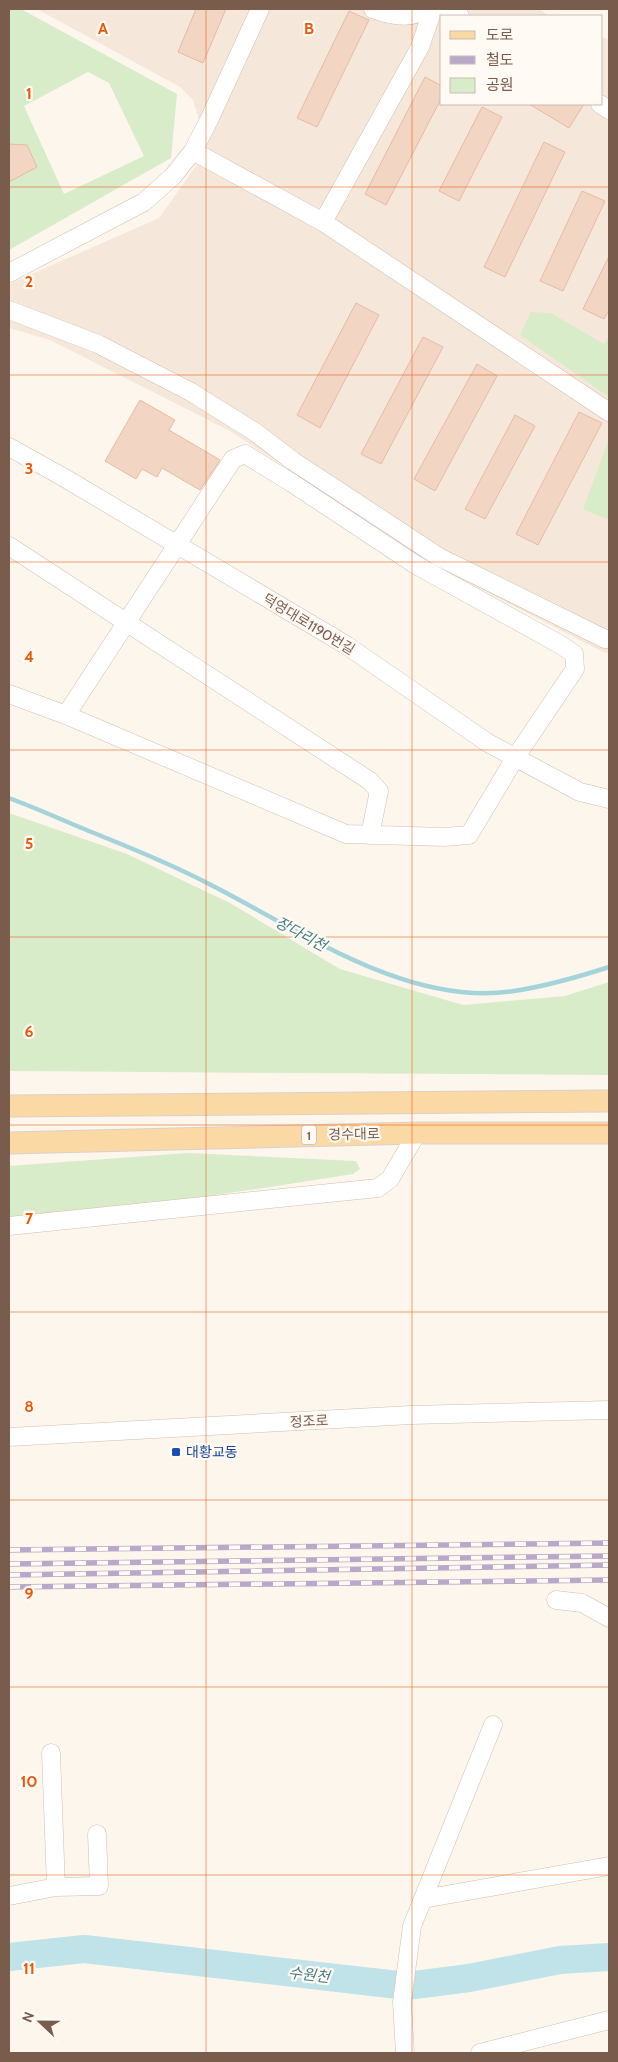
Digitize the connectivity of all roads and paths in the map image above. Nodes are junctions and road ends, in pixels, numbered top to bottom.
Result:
1 (260, 9) edge
2 (373, 9) edge
3 (426, 9) edge
4 (433, 9) edge
5 (194, 150) junction
6 (323, 222) junction
7 (9, 273) edge
8 (9, 310) edge
9 (609, 412) edge
10 (9, 447) edge
11 (178, 545) junction
12 (9, 546) edge
13 (128, 622) junction
14 (609, 639) edge
15 (9, 694) edge
16 (66, 715) junction
17 (515, 758) junction
18 (609, 799) edge
19 (370, 835) junction
20 (609, 1101) edge
21 (9, 1106) edge
22 (417, 1132) junction
23 (609, 1133) edge
24 (9, 1143) edge
25 (9, 1226) edge
26 (609, 1410) edge
27 (9, 1437) edge
28 (556, 1600) dead end
29 (609, 1618) edge
30 (493, 1725) dead end
31 (51, 1753) dead end
32 (97, 1834) dead end
33 (609, 1866) edge
34 (56, 1887) junction
35 (9, 1896) edge
36 (423, 1900) junction
37 (609, 2020) edge
38 (405, 2053) edge
39 (480, 2053) edge

1 - 5 street
2 - 3 street
4 - 6 street
5 - 6 street
5 - 7 street
6 - 9 street
8 - 14 street
10 - 11 street, 덕영대로1190번길
11 - 13 street
11 - 17 street, 덕영대로1190번길
11 - 17 street
12 - 13 street
13 - 16 street
13 - 19 street
15 - 16 street
16 - 19 street
17 - 18 street, 덕영대로1190번길
17 - 19 street
20 - 21 main road
22 - 23 main road, 경수대로 / 1
22 - 24 main road, 경수대로 / 1
22 - 25 street
26 - 27 street, 정조로
28 - 29 street
30 - 36 street
31 - 34 street
32 - 34 street
33 - 36 street
34 - 35 street
36 - 38 street
37 - 39 street

